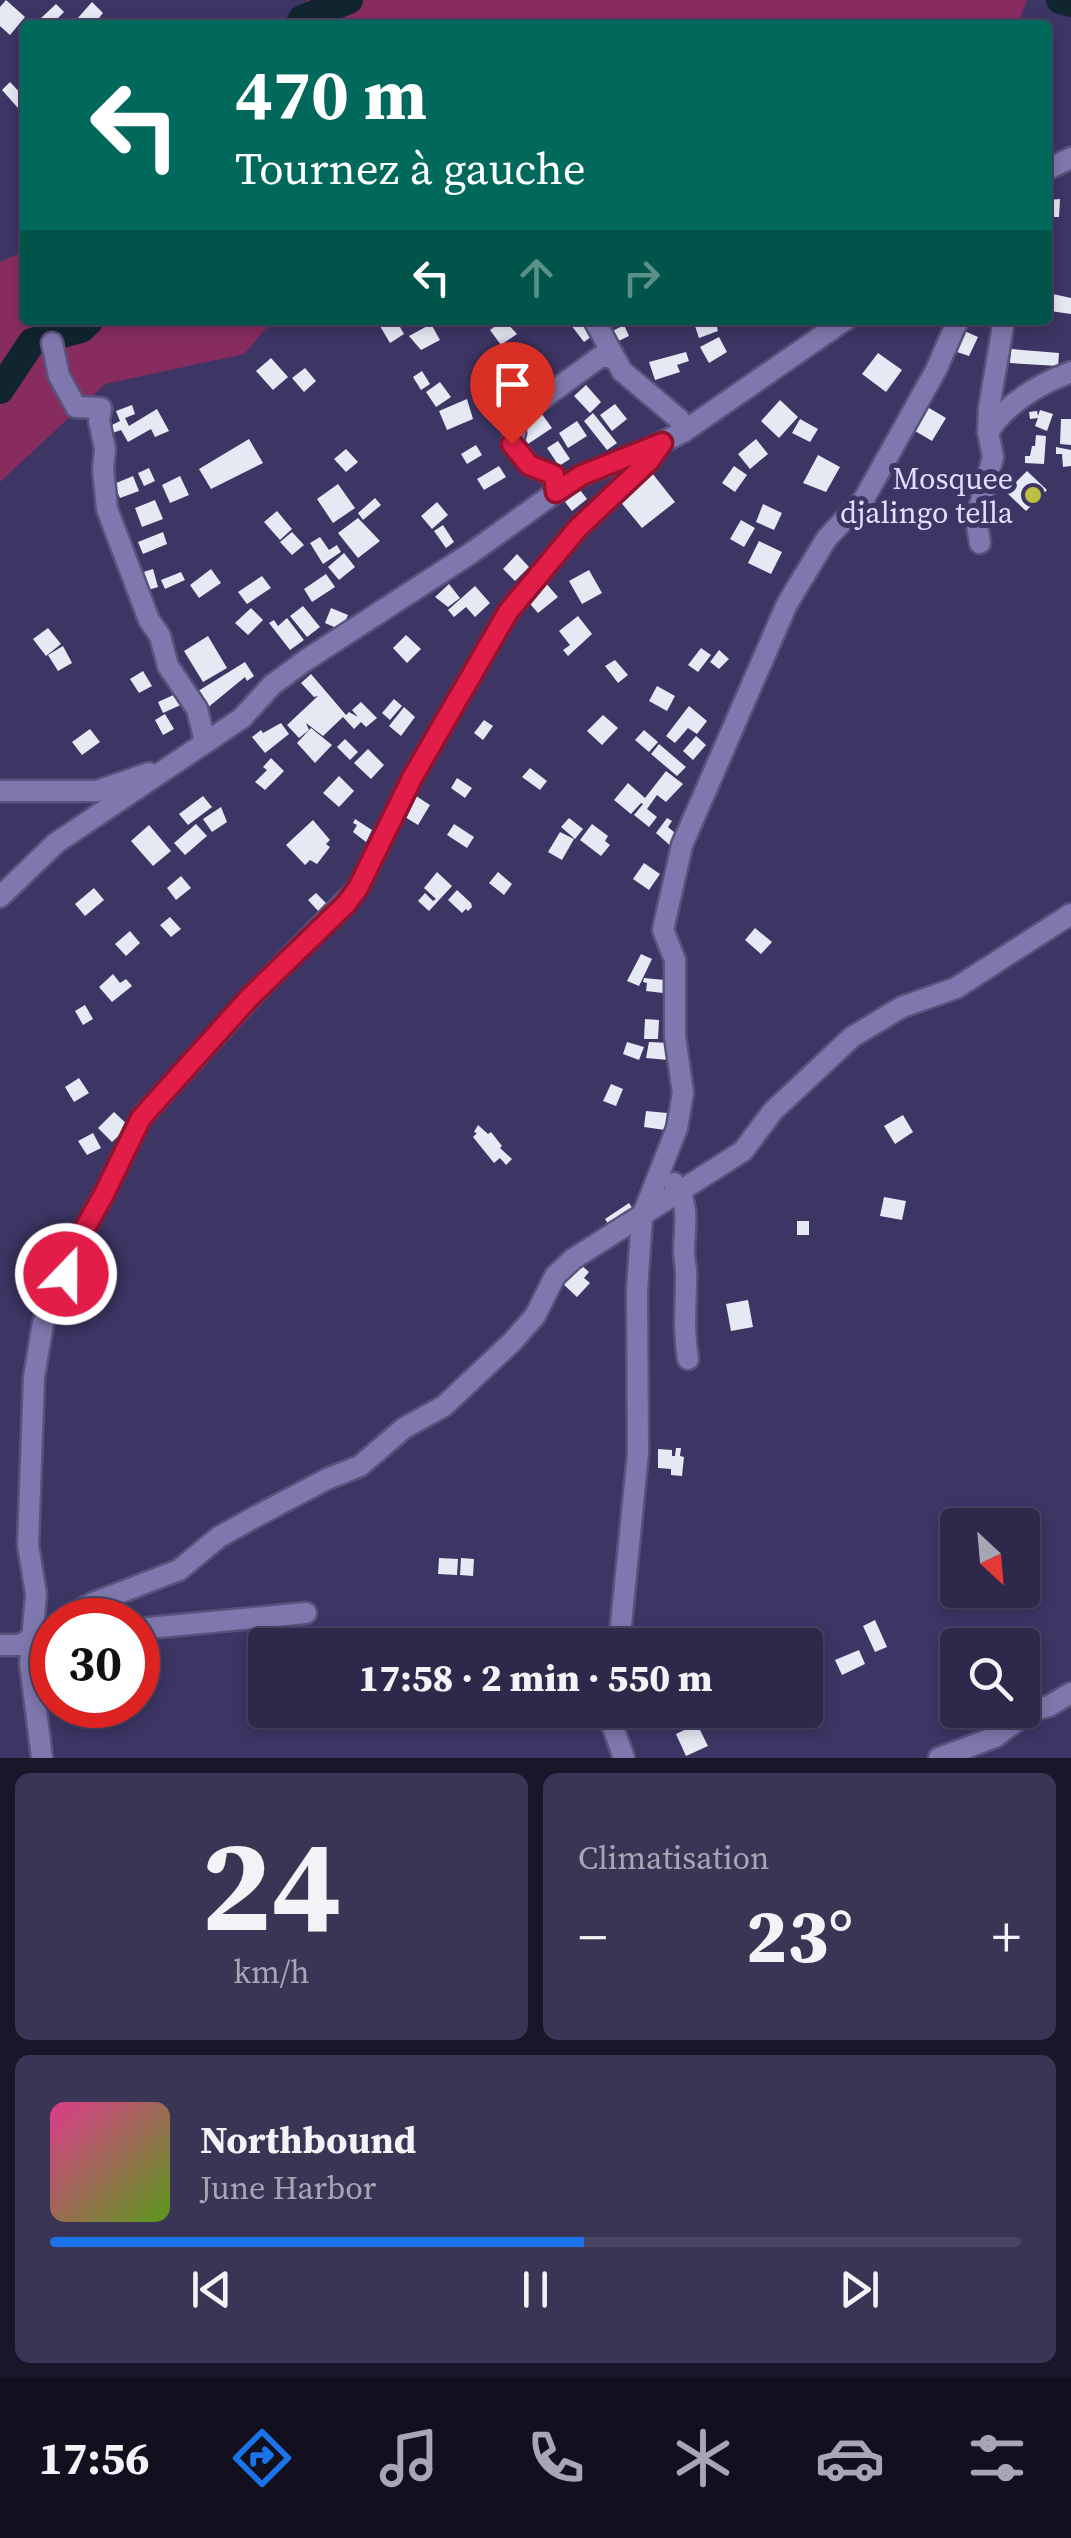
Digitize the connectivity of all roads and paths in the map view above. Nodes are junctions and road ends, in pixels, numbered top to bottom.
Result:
1 (596, 325) edge
2 (838, 325) edge
3 (956, 325) edge
4 (1003, 325) edge
5 (52, 342) dead end
6 (612, 357) junction
7 (1071, 372) edge
8 (682, 432) junction
9 (988, 432) junction
10 (662, 443) junction
11 (556, 492) junction
12 (980, 543) dead end
13 (206, 742) junction
14 (166, 770) junction
15 (0, 792) edge
16 (0, 897) edge
17 (1071, 914) edge
18 (670, 1152) junction
19 (680, 1190) junction
20 (642, 1217) junction
21 (688, 1359) dead end
22 (37, 1598) edge
23 (106, 1598) edge
24 (306, 1613) dead end
25 (160, 1627) edge
26 (621, 1628) edge
27 (30, 1641) edge
28 (0, 1646) edge
29 (1071, 1693) edge
30 (38, 1728) edge
31 (615, 1728) edge
32 (42, 1758) edge
33 (624, 1758) edge
34 (940, 1758) edge

1 - 6 street
2 - 8 street
3 - 18 street
4 - 9 street
5 - 13 street
6 - 8 street
6 - 11 street
7 - 9 street
8 - 10 street
9 - 12 street
10 - 11 street
10 - 22 street
11 - 13 street
13 - 14 street
14 - 15 street
14 - 16 street
17 - 19 street
18 - 19 street
18 - 20 street
19 - 20 street
19 - 21 street
20 - 23 street
20 - 26 street
24 - 25 street
27 - 28 street
29 - 34 street
30 - 32 street
31 - 33 street

